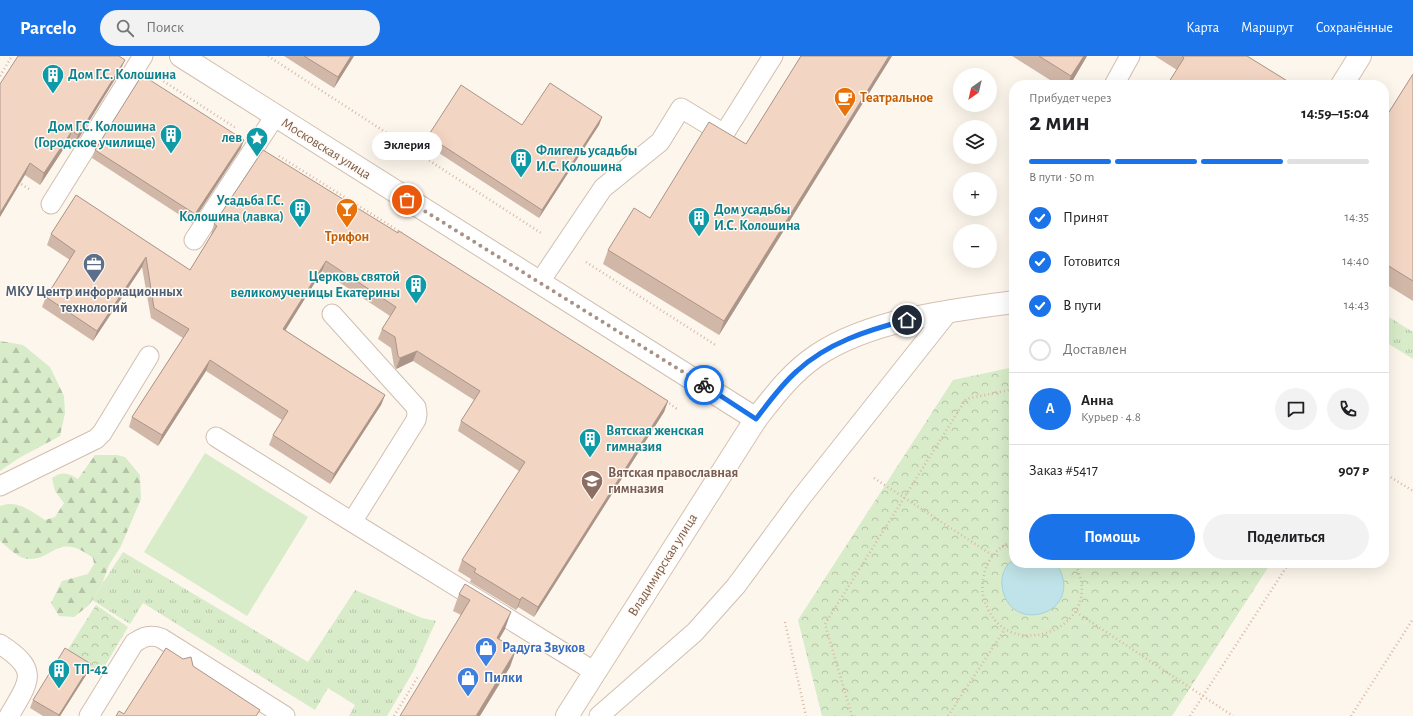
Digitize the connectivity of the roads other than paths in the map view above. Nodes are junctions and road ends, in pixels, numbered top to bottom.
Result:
1 (181, 56) edge
2 (773, 56) edge
3 (1130, 56) edge
4 (1360, 56) edge
5 (140, 61) edge
6 (1117, 80) edge
7 (1345, 80) edge
8 (275, 116) junction
9 (51, 204) road end
10 (194, 240) dead end
11 (539, 283) junction
12 (1009, 303) edge
13 (950, 310) junction
14 (332, 314) dead end
15 (149, 356) dead end
16 (756, 419) junction
17 (216, 437) dead end
18 (11, 486) edge
19 (352, 522) junction
20 (0, 644) edge
21 (595, 672) junction
22 (9, 716) edge
23 (89, 716) edge
24 (285, 716) edge
25 (567, 716) edge
26 (599, 716) edge

1 - 8 main road, Московская улица
2 - 11 lane
3 - 6 lane
4 - 7 main road
5 - 9 lane
8 - 10 lane
8 - 11 main road, Московская улица
11 - 16 main road, Московская улица
12 - 13 main road, Владимирская улица
13 - 16 main road, Владимирская улица
13 - 26 lane
14 - 19 lane
15 - 18 lane
16 - 21 main road, Владимирская улица
17 - 19 lane
19 - 21 lane
20 - 22 lane
21 - 25 main road, Владимирская улица
23 - 24 lane

